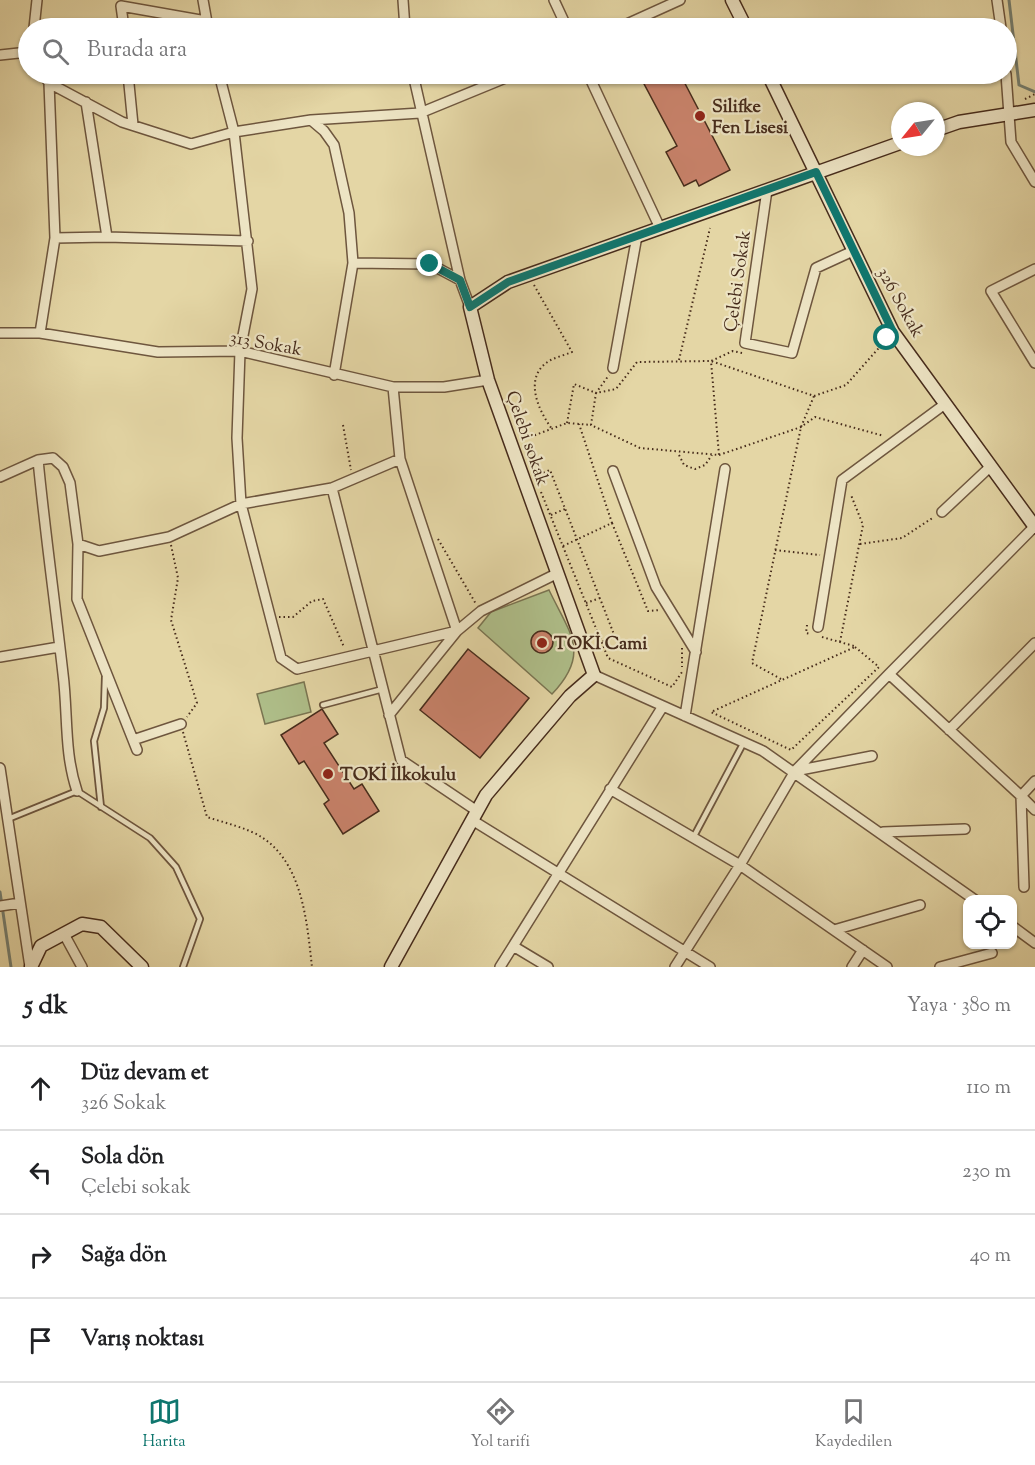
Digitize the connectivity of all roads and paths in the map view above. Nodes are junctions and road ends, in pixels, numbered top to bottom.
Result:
1 (37, 0) edge
2 (203, 0) edge
3 (403, 0) edge
4 (554, 0) edge
5 (680, 0) edge
6 (732, 0) edge
7 (997, 0) edge
8 (35, 18) edge
9 (123, 18) edge
10 (176, 18) edge
11 (206, 18) edge
12 (404, 18) edge
13 (562, 18) edge
14 (640, 18) edge
15 (741, 18) edge
16 (999, 18) edge
17 (18, 53) edge
18 (0, 55) edge
19 (50, 84) edge
20 (52, 84) edge
21 (129, 84) edge
22 (222, 84) edge
23 (415, 84) edge
24 (491, 84) edge
25 (593, 84) edge
26 (773, 84) edge
27 (1007, 84) edge
28 (1034, 94) edge
29 (1022, 100) dead end
30 (86, 102) junction
31 (1035, 110) edge
32 (420, 113) junction
33 (1011, 114) junction
34 (311, 120) junction
35 (133, 125) junction
36 (945, 127) edge
37 (234, 132) junction
38 (891, 146) edge
39 (816, 172) junction
40 (1035, 182) edge
41 (766, 190) junction
42 (660, 228) junction
43 (710, 228) dead end
44 (637, 236) junction
45 (107, 237) junction
46 (55, 238) junction
47 (248, 242) junction
48 (853, 251) junction
49 (353, 263) junction
50 (1035, 269) edge
51 (460, 280) junction
52 (544, 281) dead end
53 (470, 307) junction
54 (893, 332) junction
55 (0, 333) edge
56 (40, 333) junction
57 (240, 351) junction
58 (743, 353) dead end
59 (679, 360) junction
60 (711, 361) junction
61 (1035, 363) edge
62 (613, 368) joint
63 (334, 375) junction
64 (488, 380) junction
65 (393, 387) junction
66 (596, 393) junction
67 (814, 396) junction
68 (945, 404) junction
69 (567, 423) junction
70 (579, 424) junction
71 (342, 425) dead end
72 (591, 425) junction
73 (801, 427) junction
74 (552, 429) junction
75 (888, 437) dead end
76 (525, 449) dead end
77 (679, 453) junction
78 (712, 455) junction
79 (719, 455) junction
80 (400, 459) junction
81 (39, 460) junction
82 (990, 466) junction
83 (532, 467) dead end
84 (725, 468) dead end
85 (613, 471) dead end
86 (0, 477) edge
87 (354, 479) junction
88 (539, 486) dead end
89 (332, 488) junction
90 (851, 495) dead end
91 (242, 504) junction
92 (565, 508) junction
93 (942, 512) joint
94 (551, 515) junction
95 (612, 522) junction
96 (1035, 527) edge
97 (435, 535) dead end
98 (169, 537) junction
99 (577, 540) junction
100 (78, 544) junction
101 (860, 544) junction
102 (563, 546) junction
103 (556, 574) junction
104 (600, 598) junction
105 (586, 603) junction
106 (661, 610) dead end
107 (481, 611) junction
108 (271, 617) junction
109 (818, 627) dead end
110 (457, 630) junction
111 (601, 642) junction
112 (840, 642) dead end
113 (1035, 643) edge
114 (60, 647) junction
115 (681, 648) dead end
116 (374, 652) junction
117 (696, 652) junction
118 (0, 657) edge
119 (348, 658) junction
120 (105, 666) junction
121 (889, 674) junction
122 (594, 675) junction
123 (781, 679) junction
124 (383, 689) junction
125 (322, 705) dead end
126 (663, 706) junction
127 (389, 715) junction
128 (685, 716) junction
129 (181, 724) junction
130 (949, 730) junction
131 (133, 740) junction
132 (744, 742) junction
133 (137, 750) dead end
134 (872, 756) dead end
135 (0, 768) edge
136 (795, 771) junction
137 (1035, 781) edge
138 (610, 789) junction
139 (77, 791) junction
140 (1021, 796) junction
141 (101, 807) junction
142 (1035, 810) edge
143 (474, 816) junction
144 (8, 819) junction
145 (966, 829) dead end
146 (883, 832) junction
147 (693, 838) junction
148 (740, 865) junction
149 (557, 872) junction
150 (1024, 887) dead end
151 (968, 895) edge
152 (20, 903) junction
153 (920, 905) dead end
154 (0, 906) edge
155 (834, 930) junction
156 (1017, 930) edge
157 (64, 934) junction
158 (1035, 943) edge
159 (513, 946) junction
160 (686, 950) junction
161 (863, 950) junction
162 (992, 953) dead end
163 (31, 967) edge
164 (82, 967) edge
165 (142, 967) edge
166 (183, 967) edge
167 (312, 967) edge
168 (391, 967) edge
169 (500, 967) edge
170 (548, 967) edge
171 (675, 967) edge
172 (710, 967) edge
173 (852, 967) edge
174 (887, 967) edge
175 (940, 967) edge

1 - 8 street
2 - 11 street
3 - 12 street
4 - 13 street
5 - 14 street
6 - 15 street
7 - 16 street
9 - 10 street
17 - 18 street
19 - 46 street
20 - 30 street
21 - 35 street
22 - 37 street
23 - 32 street
24 - 32 street
25 - 42 street
26 - 39 street, 326 Sokak
27 - 33 street
28 - 29 path
30 - 35 street
30 - 45 street
31 - 33 street
32 - 34 street
32 - 51 street
33 - 36 street
33 - 40 street
34 - 37 street
34 - 49 street
35 - 37 street
37 - 47 street
38 - 39 street, Çelebi sokak
39 - 41 street, Çelebi sokak
39 - 48 street, 326 Sokak
41 - 42 street, Çelebi sokak
41 - 48 street, Çelebi Sokak
42 - 44 street, Çelebi sokak
43 - 59 path
44 - 53 street, Çelebi sokak
44 - 62 street
45 - 46 street
45 - 47 street
46 - 56 street
47 - 57 street
48 - 54 street, 326 Sokak
49 - 51 street
49 - 63 street
50 - 61 street
51 - 53 street
52 - 74 path
53 - 64 street, Çelebi sokak
54 - 67 path
54 - 68 street, 326 Sokak
55 - 56 street, 313 Sokak
56 - 57 street, 313 Sokak
57 - 63 street, 313 Sokak
57 - 91 street
58 - 60 path
59 - 60 path
59 - 66 path
60 - 67 path
60 - 79 path
62 - 66 path
63 - 65 street, 313 Sokak
64 - 65 street, 313 Sokak
64 - 103 street, Çelebi sokak
65 - 80 street
66 - 69 path
66 - 72 path
67 - 73 path
68 - 82 street, 326 Sokak
68 - 109 street
69 - 70 path
69 - 74 path
70 - 72 path
70 - 95 path
71 - 87 path
72 - 77 path
73 - 75 path
73 - 79 path
73 - 123 path
74 - 76 path
77 - 78 path
77 - 78 path
78 - 79 path
80 - 87 street
80 - 110 street
81 - 86 street
81 - 100 street
81 - 114 street
82 - 93 street
82 - 96 street, 326 Sokak
83 - 92 path
84 - 117 street
85 - 117 street
87 - 89 street
88 - 94 path
89 - 91 street
89 - 116 street
90 - 101 path
91 - 98 street
91 - 108 street
92 - 94 path
92 - 99 path
93 - 101 path
94 - 102 path
95 - 99 path
95 - 106 path
96 - 121 street
97 - 107 path
98 - 100 street
98 - 129 path
99 - 102 path
99 - 104 path
100 - 120 street
101 - 112 path
102 - 105 path
103 - 107 street
103 - 122 street, Çelebi sokak
104 - 105 path
104 - 111 path
105 - 111 path
107 - 110 street
108 - 119 street
108 - 119 path
110 - 116 street
110 - 127 street
111 - 115 path
113 - 130 street
114 - 118 street
114 - 139 street
116 - 119 street
116 - 124 street
117 - 128 street
120 - 131 street
120 - 141 lane
121 - 130 street
121 - 136 street
122 - 126 street
122 - 143 street
123 - 123 path
124 - 125 lane
124 - 127 street
126 - 128 street
126 - 138 street
127 - 143 street
128 - 132 street
129 - 131 street
129 - 167 path
130 - 140 street
131 - 133 street
132 - 136 street
132 - 147 lane
134 - 136 street
135 - 144 street
136 - 146 street
136 - 148 street
137 - 140 street
138 - 147 street
138 - 149 street
139 - 141 lane
139 - 144 lane
140 - 142 street
140 - 150 street
141 - 166 lane
143 - 149 street
143 - 168 street
144 - 152 street
145 - 146 street
146 - 151 street
147 - 148 street
148 - 155 street
148 - 160 street
149 - 159 street
149 - 160 street
152 - 154 street
152 - 163 street
153 - 155 street
155 - 161 street
156 - 158 street
157 - 163 street
157 - 164 street
157 - 165 street
159 - 169 street
159 - 170 street
160 - 171 street
160 - 172 street
161 - 173 street
161 - 174 street
162 - 175 street

